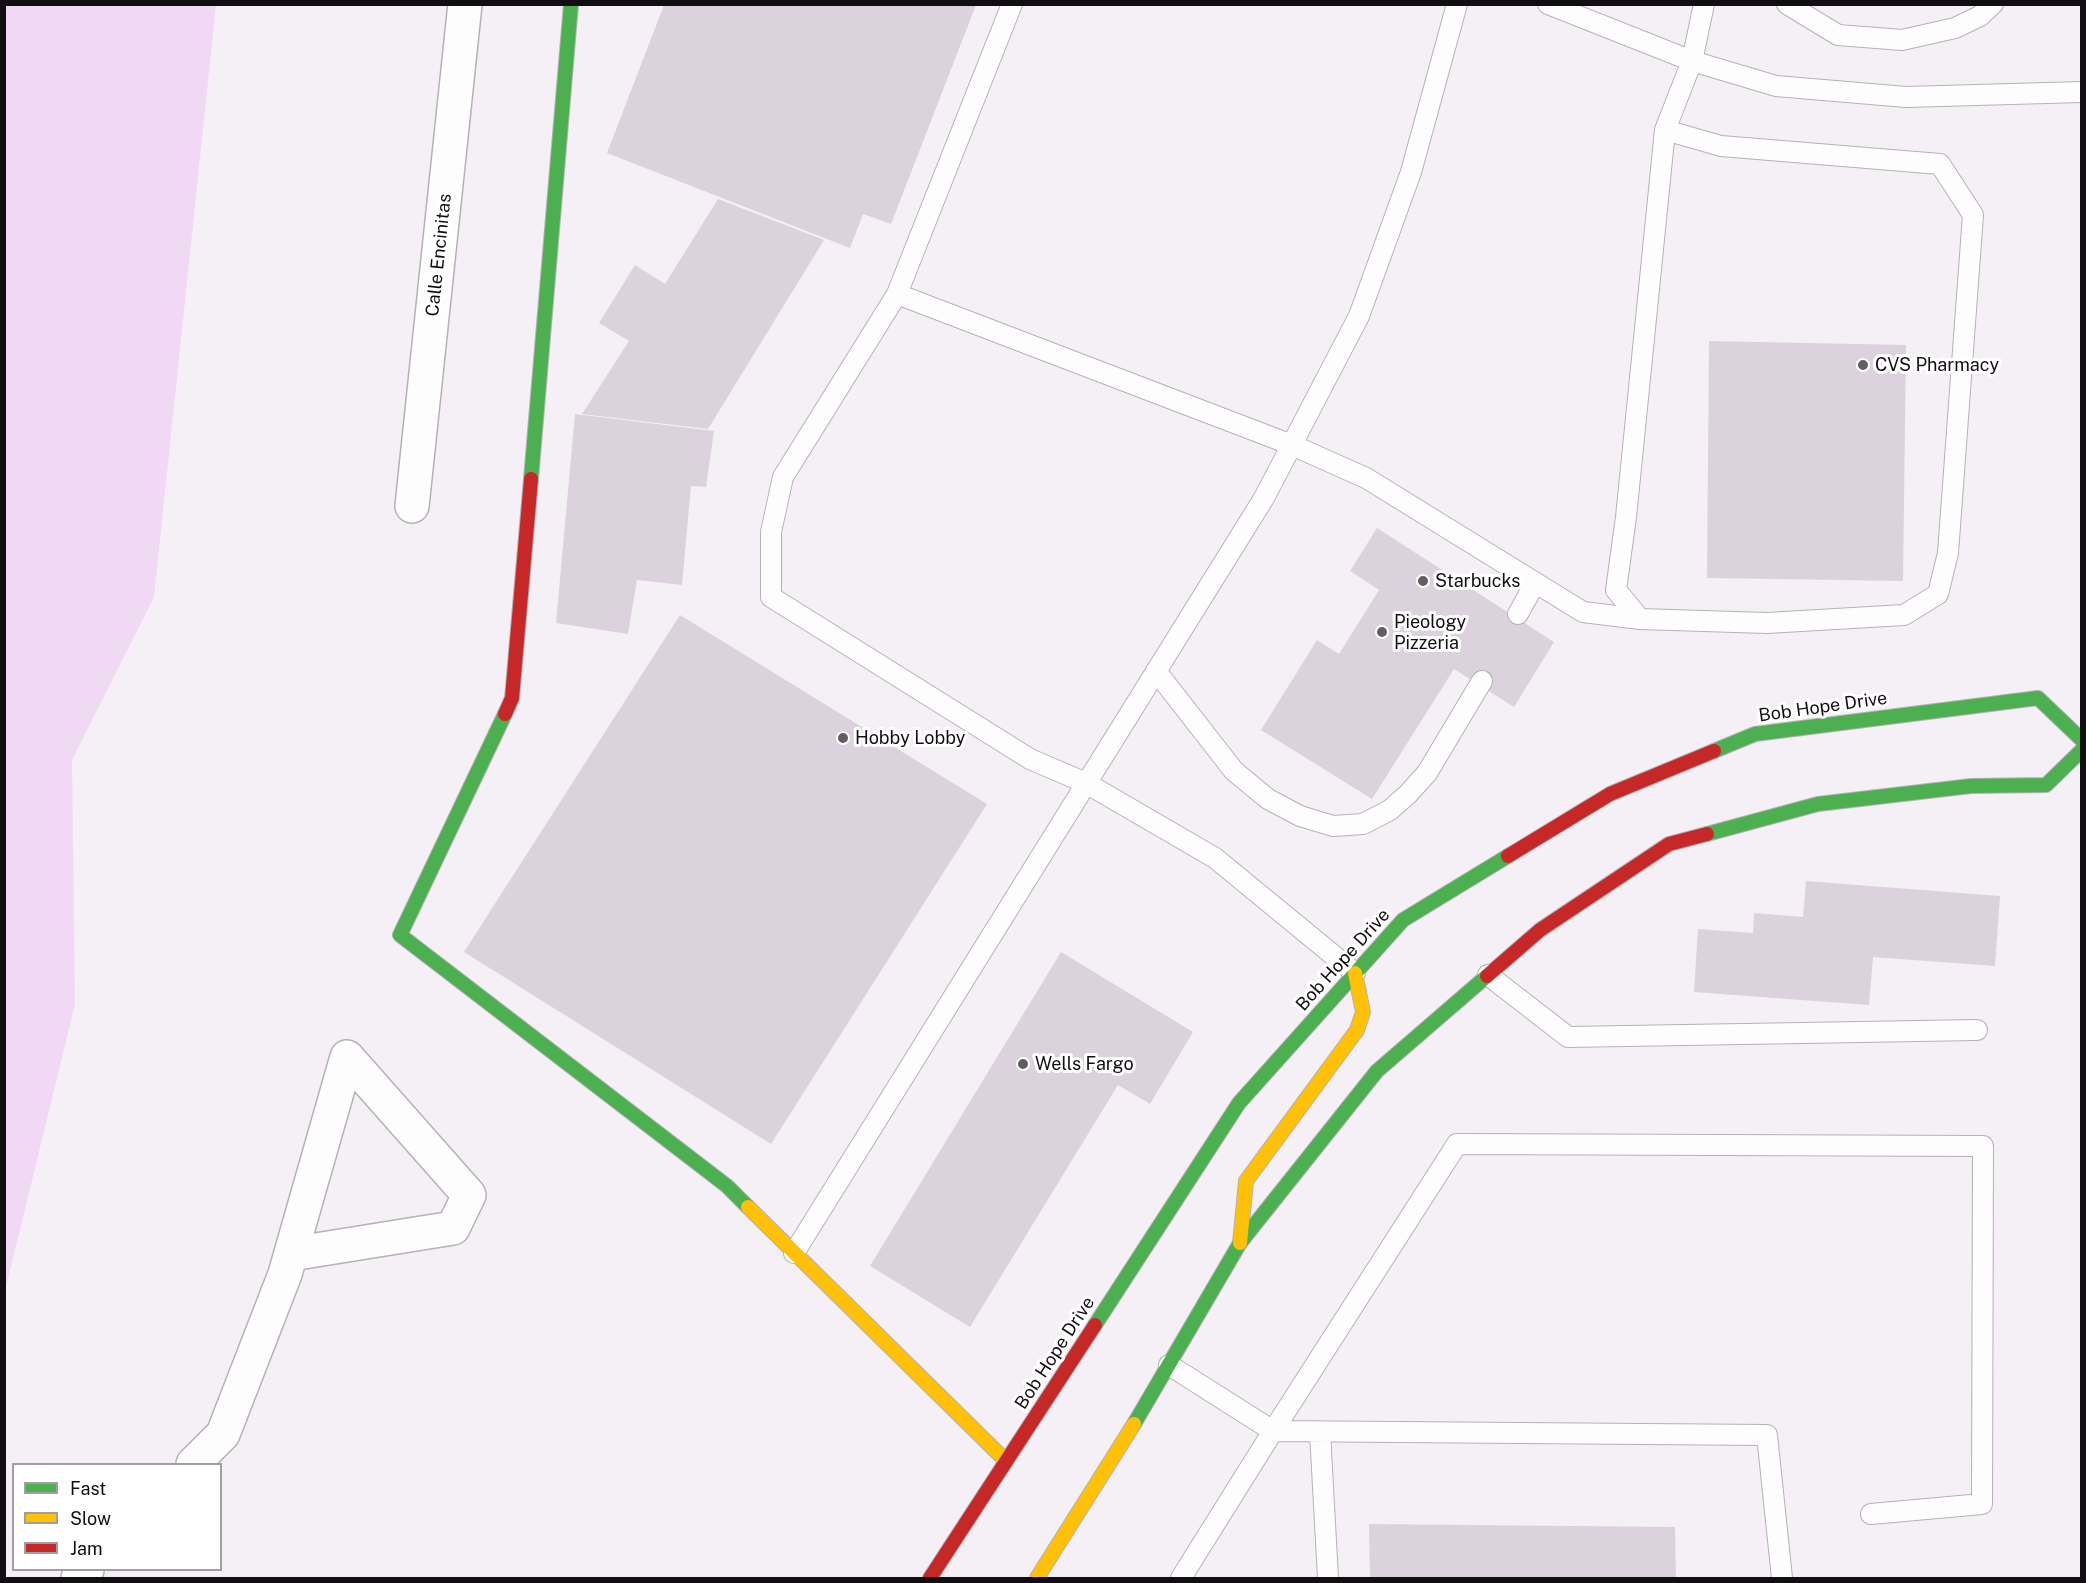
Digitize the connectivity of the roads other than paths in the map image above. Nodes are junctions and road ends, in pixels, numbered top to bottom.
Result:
1 (465, 4) edge
2 (571, 4) edge
3 (1012, 4) edge
4 (1457, 4) edge
5 (1548, 4) edge
6 (1704, 4) edge
7 (1787, 4) edge
8 (1993, 4) edge
9 (1692, 61) junction
10 (2082, 92) edge
11 (1665, 130) junction
12 (897, 294) junction
13 (1292, 445) junction
14 (412, 506) dead end
15 (1535, 583) junction
16 (1518, 614) dead end
17 (1640, 619) junction
18 (1156, 671) junction
19 (1482, 681) dead end
20 (2082, 741) edge
21 (2082, 750) edge
22 (1086, 783) junction
23 (1355, 973) junction
24 (1488, 975) junction
25 (1977, 1030) dead end
26 (1240, 1243) junction
27 (794, 1253) junction
28 (291, 1254) junction
29 (1168, 1365) junction
30 (1273, 1431) junction
31 (1320, 1432) junction
32 (1006, 1461) junction
33 (194, 1463) edge
34 (1871, 1514) dead end
35 (930, 1578) edge
36 (1037, 1578) edge
37 (1180, 1578) edge
38 (1328, 1578) edge
39 (1782, 1578) edge

1 - 14 street, Calle Encinitas
2 - 27 main road
3 - 12 lane
4 - 13 lane
5 - 9 lane
6 - 9 lane
7 - 8 lane
9 - 10 lane
9 - 11 lane
11 - 17 lane
11 - 17 lane
12 - 13 lane
12 - 22 lane
13 - 15 lane
13 - 18 lane
15 - 16 lane
15 - 17 lane
18 - 19 lane
18 - 22 lane
20 - 23 main road, Bob Hope Drive
21 - 24 main road
22 - 23 lane
22 - 27 lane
23 - 26 main road
23 - 32 main road, Bob Hope Drive
24 - 25 lane
24 - 26 main road
26 - 29 main road
27 - 32 main road
28 - 28 street
28 - 33 street
29 - 30 lane
29 - 36 main road
30 - 31 lane
30 - 34 lane
30 - 37 lane
31 - 38 lane
31 - 39 lane
32 - 35 main road, Bob Hope Drive

